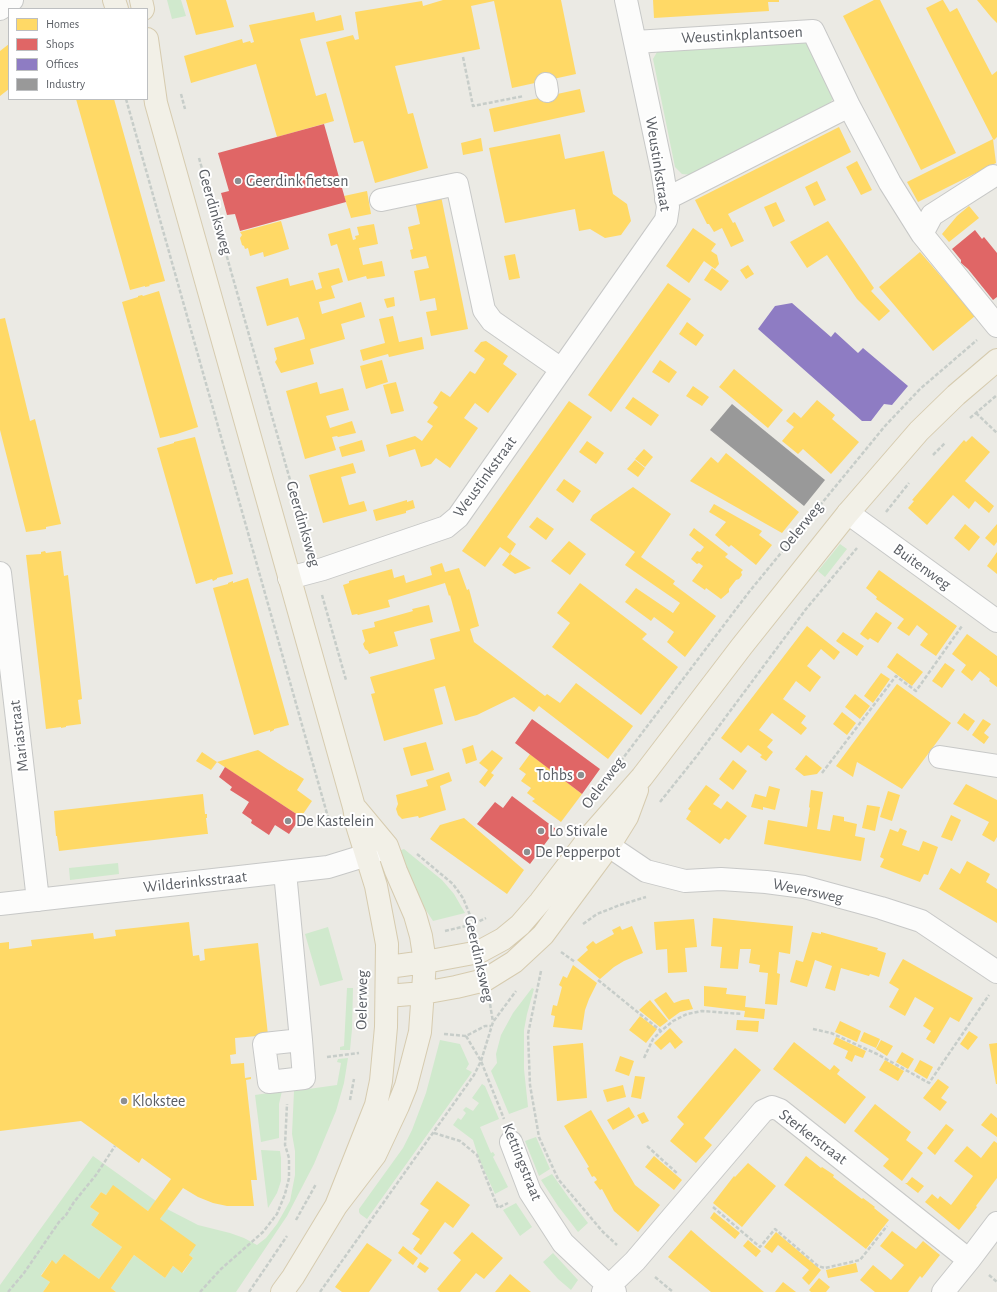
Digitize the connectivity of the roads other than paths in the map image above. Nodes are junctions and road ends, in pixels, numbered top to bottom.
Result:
1 (12, 0) edge
2 (626, 0) edge
3 (0, 9) edge
4 (635, 42) junction
5 (148, 50) edge
6 (152, 94) edge
7 (849, 106) junction
8 (993, 176) dead end
9 (666, 199) junction
10 (381, 200) dead end
11 (922, 234) junction
12 (996, 325) edge
13 (997, 360) edge
14 (561, 369) junction
15 (848, 513) junction
16 (0, 573) edge
17 (289, 578) junction
18 (997, 621) edge
19 (940, 757) dead end
20 (997, 766) edge
21 (642, 777) junction
22 (354, 807) junction
23 (387, 846) junction
24 (609, 846) junction
25 (367, 855) junction
26 (285, 872) junction
27 (38, 900) junction
28 (0, 904) edge
29 (424, 962) junction
30 (388, 967) junction
31 (995, 981) edge
32 (423, 992) junction
33 (387, 996) junction
34 (301, 1050) junction
35 (511, 1142) road end
36 (336, 1206) junction
37 (997, 1223) edge
38 (969, 1260) junction
39 (608, 1290) edge
40 (282, 1292) edge
41 (943, 1292) edge

1 - 3 street
2 - 4 street, Weustinkstraat
4 - 7 street, Weustinkplantsoen
4 - 9 street, Weustinkstraat
5 - 6 main road, Geerdinksweg
6 - 17 main road, Geerdinksweg
7 - 9 street
7 - 11 street, Weustinkplantsoen
8 - 11 street
9 - 14 street, Weustinkstraat
10 - 14 street
11 - 12 street, Weustinkplantsoen
13 - 15 main road, Oelerweg
14 - 17 street, Weustinkstraat
15 - 18 street, Buitenweg
15 - 21 main road, Oelerweg
16 - 27 street, Mariastraat
17 - 22 main road, Geerdinksweg
19 - 20 street
21 - 24 main road, Oelerweg
21 - 29 main road, Oelerweg
22 - 23 main road, Geerdinksweg
22 - 25 main road, Geerdinksweg
23 - 25 street, Wilderinksstraat
23 - 29 main road, Geerdinksweg
24 - 31 street, Weversweg
24 - 32 main road, Oelerweg
25 - 26 street, Wilderinksstraat
25 - 30 main road, Geerdinksweg
26 - 27 street, Wilderinksstraat
26 - 34 street
27 - 28 street, Wilderinksstraat
29 - 30 main road, Oelerweg
29 - 32 main road, Geerdinksweg
30 - 33 main road, Oelerweg
32 - 33 main road, Oelerweg
32 - 36 main road, Oelerweg
33 - 36 main road, Oelerweg
34 - 34 street
35 - 39 street, Kettingstraat
36 - 40 main road, Oelerweg
37 - 38 street
38 - 39 street, Sterkerstraat
38 - 41 street

